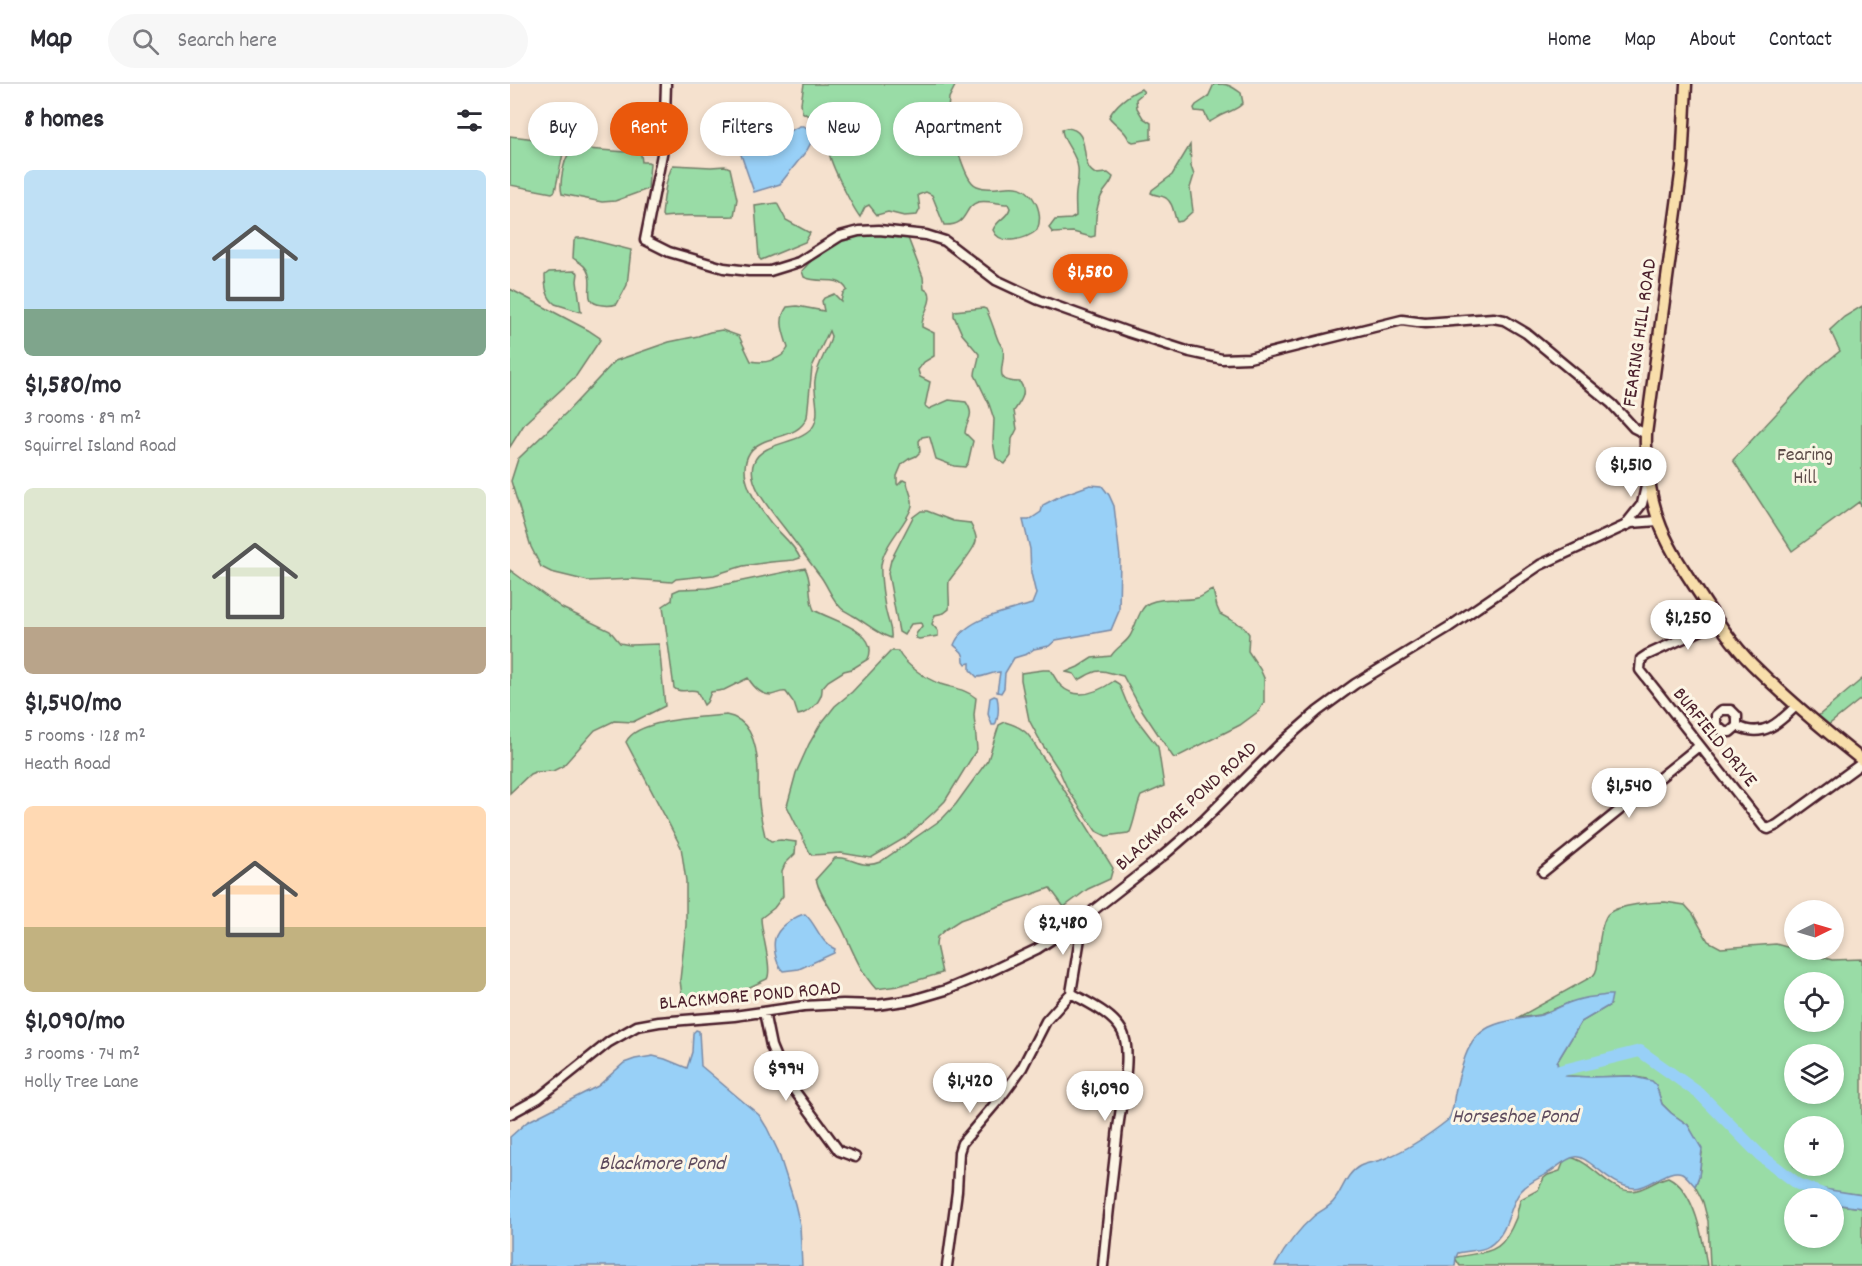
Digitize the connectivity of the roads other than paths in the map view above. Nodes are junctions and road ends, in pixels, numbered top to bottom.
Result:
1 (666, 84) edge
2 (1686, 84) edge
3 (1646, 434) junction
4 (1647, 476) junction
5 (1659, 521) junction
6 (1626, 524) junction
7 (1719, 622) junction
8 (1797, 705) junction
9 (1737, 726) dead end
10 (1699, 746) junction
11 (1862, 761) edge
12 (1542, 872) dead end
13 (1080, 920) junction
14 (1071, 993) junction
15 (764, 1012) junction
16 (510, 1114) edge
17 (855, 1157) dead end
18 (947, 1266) edge
19 (1103, 1266) edge

1 - 3 street
2 - 3 main road, FEARING HILL ROAD
3 - 4 main road, FEARING HILL ROAD
4 - 5 main road, FEARING HILL ROAD
4 - 6 street, BLACKMORE POND ROAD
5 - 6 street, BLACKMORE POND ROAD
5 - 7 main road, FEARING HILL ROAD
6 - 13 street, BLACKMORE POND ROAD
7 - 8 main road, FEARING HILL ROAD
7 - 10 street, BURFIELD DRIVE
8 - 9 street
8 - 11 main road, FEARING HILL ROAD
10 - 11 street, BURFIELD DRIVE
10 - 12 street
13 - 14 street
13 - 15 street, BLACKMORE POND ROAD
14 - 18 street
14 - 19 street
15 - 16 street, BLACKMORE POND ROAD
15 - 17 street

